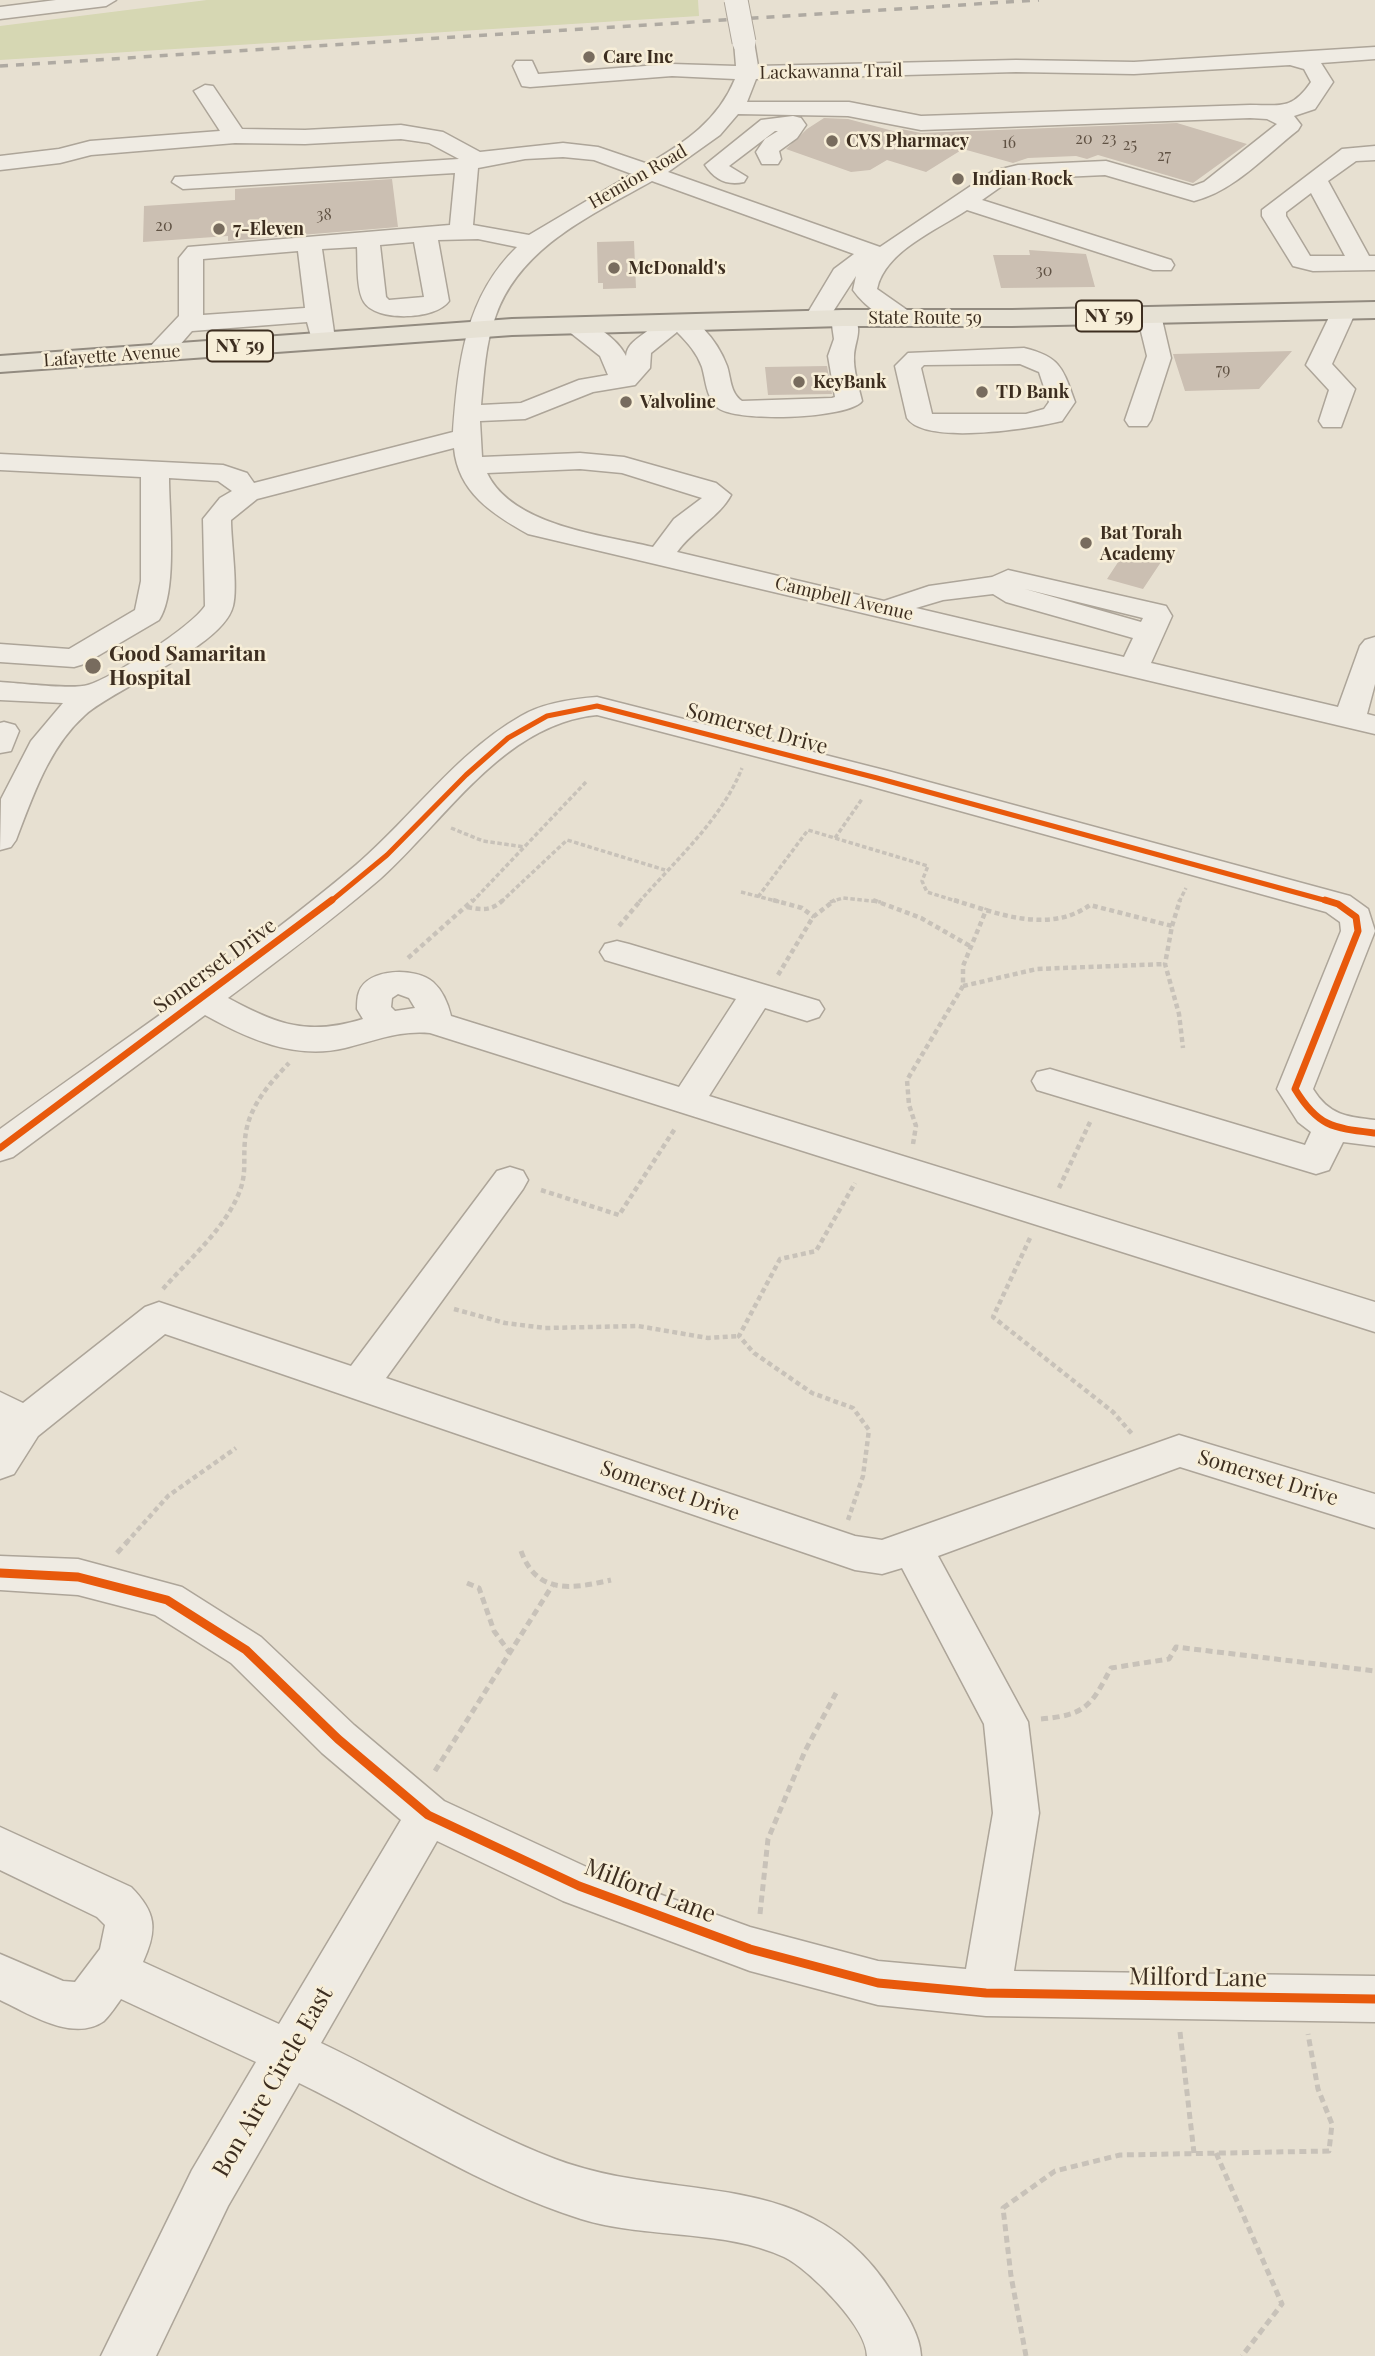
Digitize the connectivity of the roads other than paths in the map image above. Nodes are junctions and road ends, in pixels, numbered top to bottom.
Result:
1 (106, 0) edge
2 (736, 0) edge
3 (0, 13) edge
4 (1375, 53) edge
5 (1294, 59) junction
6 (1375, 64) edge
7 (524, 66) dead end
8 (747, 73) junction
9 (205, 91) dead end
10 (732, 107) junction
11 (1276, 115) junction
12 (235, 135) junction
13 (1375, 153) edge
14 (3, 157) edge
15 (770, 159) dead end
16 (472, 162) junction
17 (652, 172) junction
18 (736, 177) dead end
19 (1316, 181) junction
20 (183, 182) dead end
21 (964, 202) junction
22 (461, 232) junction
23 (425, 235) junction
24 (368, 239) junction
25 (309, 243) junction
26 (533, 243) junction
27 (882, 256) junction
28 (1368, 263) edge
29 (1162, 265) dead end
30 (1375, 310) edge
31 (1344, 311) junction
32 (1149, 315) junction
33 (905, 317) junction
34 (844, 318) junction
35 (1012, 318) junction
36 (816, 319) junction
37 (677, 323) junction
38 (184, 324) junction
39 (576, 325) junction
40 (320, 327) junction
41 (476, 331) junction
42 (158, 352) junction
43 (1024, 356) junction
44 (0, 364) edge
45 (626, 380) junction
46 (1139, 420) dead end
47 (1332, 421) dead end
48 (466, 426) junction
49 (0, 463) edge
50 (470, 466) junction
51 (155, 469) junction
52 (247, 493) junction
53 (660, 556) junction
54 (890, 609) junction
55 (1375, 646) edge
56 (0, 653) edge
57 (1134, 667) junction
58 (0, 691) edge
59 (92, 695) junction
60 (1363, 722) edge
61 (0, 840) edge
62 (617, 952) road end
63 (757, 994) junction
64 (202, 998) junction
65 (807, 1009) dead end
66 (434, 1019) junction
67 (385, 1022) junction
68 (1050, 1081) dead end
69 (686, 1104) junction
70 (1331, 1127) junction
71 (1375, 1133) edge
72 (0, 1148) edge
73 (510, 1180) road end
74 (1375, 1317) edge
75 (359, 1385) junction
76 (12, 1417) edge
77 (0, 1463) edge
78 (1375, 1511) edge
79 (912, 1548) junction
80 (0, 1573) edge
81 (432, 1793) junction
82 (0, 1848) edge
83 (115, 1973) junction
84 (0, 1976) edge
85 (986, 1993) junction
86 (1375, 1999) edge
87 (291, 2053) junction
88 (128, 2356) edge
89 (894, 2356) edge

1 - 3 street
2 - 8 street, Hemion Road, bridge
4 - 5 street, Lackawanna Trail
5 - 6 street, Lackawanna Trail
5 - 8 street, Lackawanna Trail
5 - 11 street
7 - 8 street, Lackawanna Trail
8 - 10 street, Hemion Road
9 - 12 street
10 - 11 street
10 - 17 street, Hemion Road
11 - 21 street
12 - 14 street
12 - 16 street
13 - 19 street
15 - 18 street
16 - 17 street
16 - 20 street
16 - 22 street
17 - 26 street, Hemion Road
17 - 27 street
19 - 28 street
19 - 28 street
21 - 27 street
21 - 29 street
22 - 23 street
22 - 26 street
23 - 24 street
23 - 24 street
24 - 25 street
25 - 38 street
25 - 40 street
26 - 41 street, Hemion Road
27 - 33 street
27 - 36 street
30 - 31 main road, State Route 59 / NY 59
31 - 32 main road, State Route 59 / NY 59
31 - 47 street
32 - 35 main road, State Route 59 / NY 59
32 - 46 street
33 - 34 main road, State Route 59 / NY 59
33 - 35 main road, State Route 59 / NY 59
34 - 36 main road, State Route 59 / NY 59
34 - 37 street
35 - 43 street
36 - 37 main road, State Route 59 / NY 59
37 - 39 main road, State Route 59 / NY 59
37 - 45 street
38 - 40 street
38 - 42 street
39 - 41 main road, State Route 59 / NY 59
39 - 45 street
40 - 41 main road, Lafayette Avenue / NY 59
40 - 42 main road, Lafayette Avenue / NY 59
41 - 48 street, Campbell Avenue
42 - 44 main road, Lafayette Avenue / NY 59
43 - 43 street
45 - 48 street
48 - 50 street, Campbell Avenue
48 - 52 street
49 - 51 street
50 - 53 street, Campbell Avenue
50 - 53 street
51 - 52 street
51 - 56 street
52 - 59 street
53 - 54 street, Campbell Avenue
54 - 57 street, Campbell Avenue
54 - 57 street
55 - 60 street
57 - 60 street, Campbell Avenue
58 - 59 street
59 - 61 street
62 - 63 street
63 - 65 lane
63 - 69 street
64 - 67 street, Somerset Drive
64 - 70 street, Somerset Drive
64 - 72 street, Somerset Drive
66 - 67 street, Somerset Drive
66 - 67 street
66 - 69 street, Somerset Drive
68 - 70 street
69 - 74 street, Somerset Drive
70 - 71 street
73 - 75 street
75 - 76 street, Somerset Drive
75 - 79 street, Somerset Drive
76 - 77 street
78 - 79 street, Somerset Drive
79 - 85 street
80 - 81 street, Milford Lane
81 - 85 street, Milford Lane
81 - 87 street, Bon Aire Circle East
82 - 83 street
83 - 84 street
83 - 87 street
85 - 86 street, Milford Lane
87 - 88 street, Bon Aire Circle East
87 - 89 street

